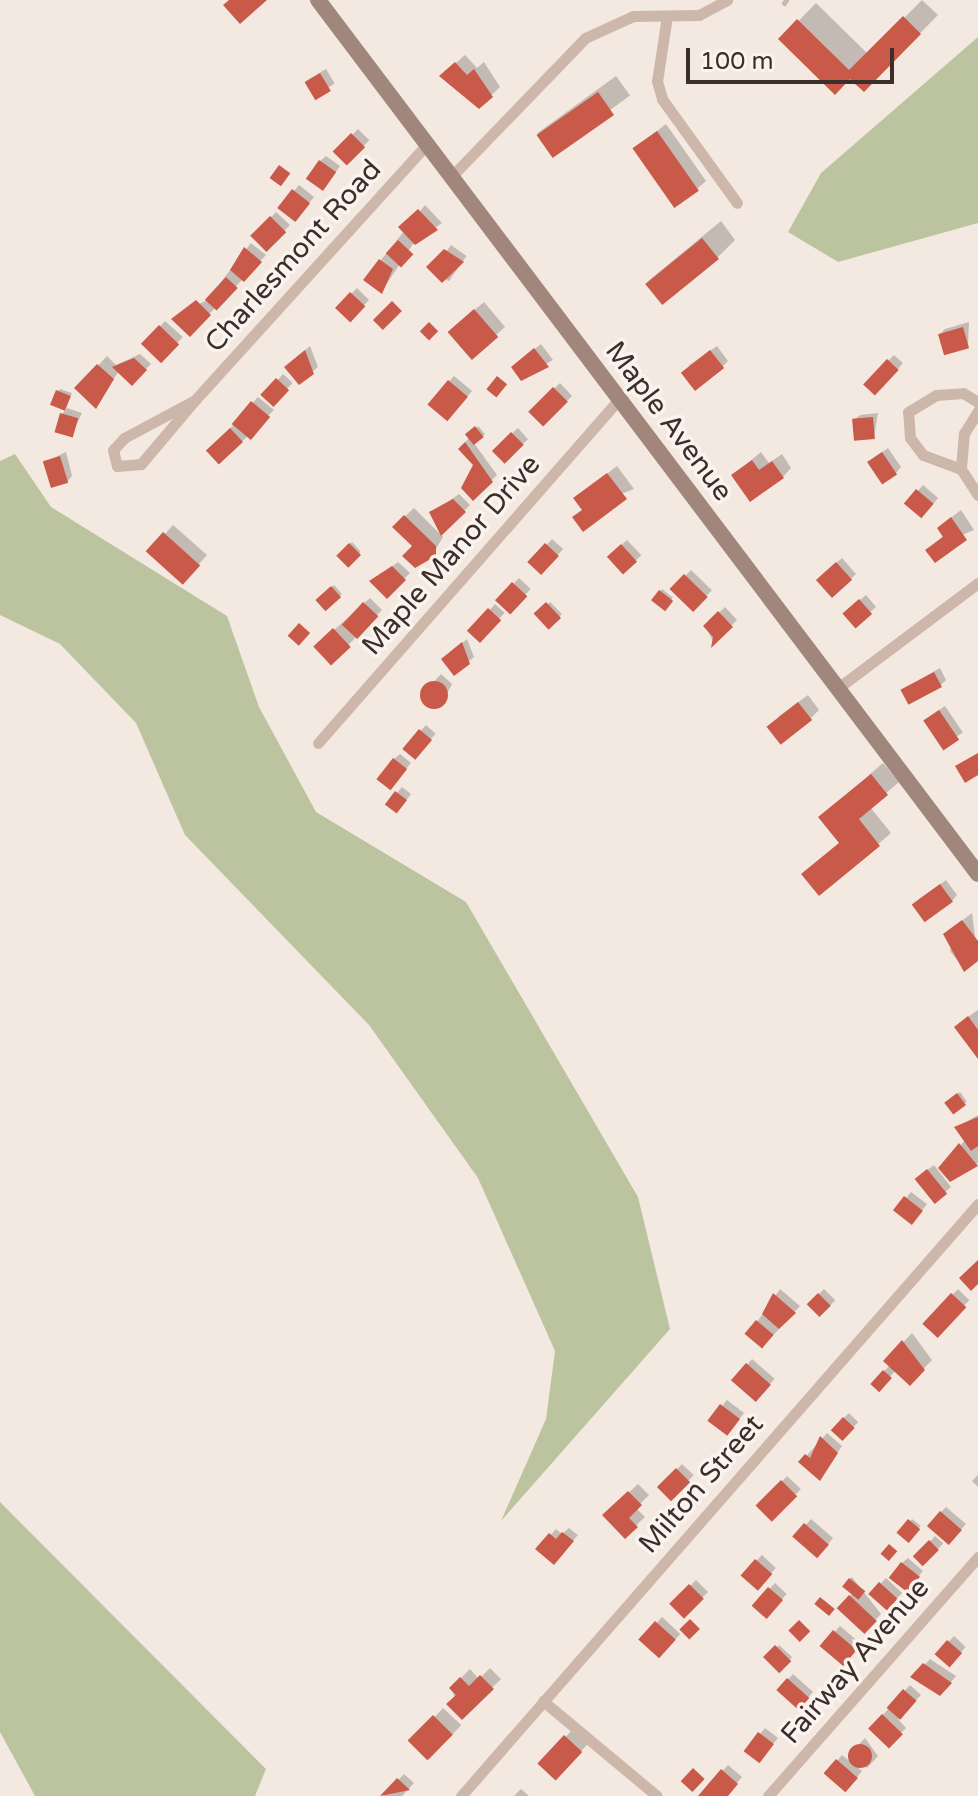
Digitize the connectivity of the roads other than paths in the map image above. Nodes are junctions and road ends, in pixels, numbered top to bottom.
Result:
1 (318, 0) edge
2 (727, 0) edge
3 (667, 16) junction
4 (426, 145) junction
5 (451, 177) junction
6 (737, 203) dead end
7 (619, 399) junction
8 (195, 400) junction
9 (978, 402) edge
10 (978, 411) edge
11 (961, 469) junction
12 (978, 495) edge
13 (978, 583) edge
14 (838, 688) junction
15 (318, 743) dead end
16 (978, 874) edge
17 (978, 1204) edge
18 (978, 1557) edge
19 (543, 1701) junction
20 (461, 1796) edge
21 (657, 1796) edge
22 (768, 1796) edge

1 - 4 main road, Maple Avenue
2 - 3 street
3 - 5 street
3 - 6 street
4 - 5 main road, Maple Avenue
4 - 8 street, Charlesmont Road
5 - 7 main road, Maple Avenue
7 - 14 main road, Maple Avenue
7 - 15 street, Maple Manor Drive
8 - 8 street, Charlesmont Road
9 - 11 street
10 - 11 street
11 - 12 street
13 - 14 street
14 - 16 main road, Maple Avenue
17 - 19 street, Milton Street
18 - 22 street, Fairway Avenue
19 - 20 street, Milton Street
19 - 21 street

